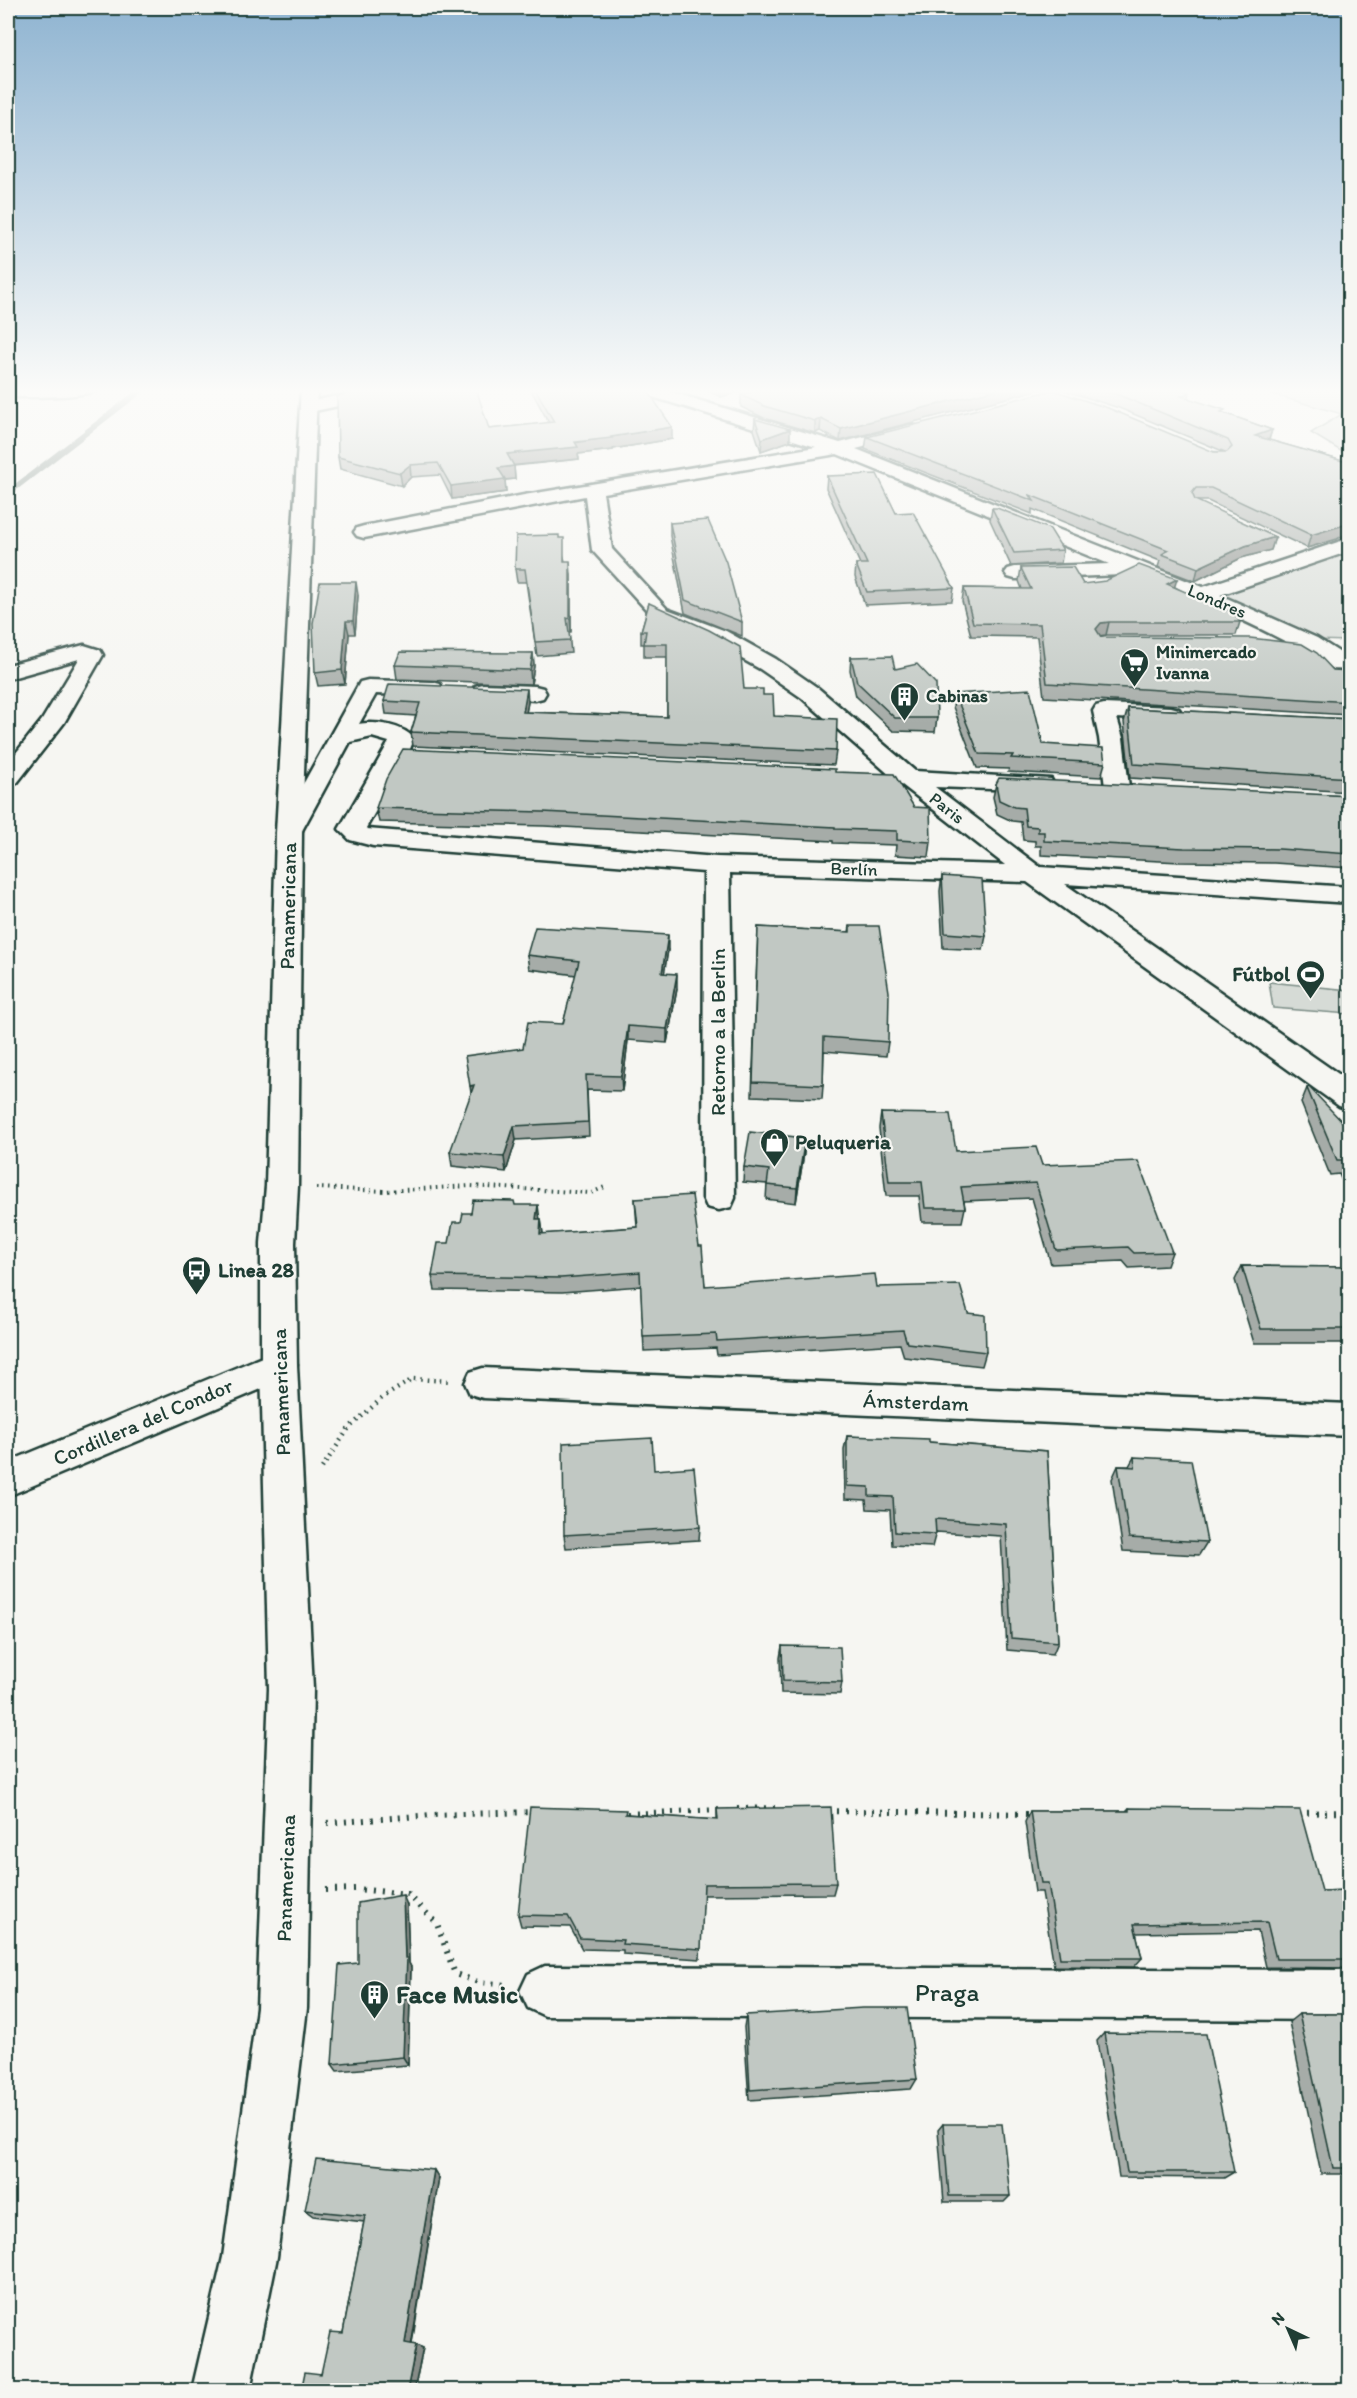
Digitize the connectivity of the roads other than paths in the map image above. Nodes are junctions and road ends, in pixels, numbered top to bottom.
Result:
1 (304, 500) edge
2 (543, 500) edge
3 (594, 500) edge
4 (968, 500) edge
5 (364, 532) dead end
6 (1350, 544) edge
7 (1287, 548) dead end
8 (1308, 558) junction
9 (1137, 568) junction
10 (1015, 573) dead end
11 (1202, 594) junction
12 (1257, 643) edge
13 (1309, 643) junction
14 (1350, 645) edge
15 (1350, 669) edge
16 (8, 672) edge
17 (535, 693) dead end
18 (1198, 716) edge
19 (341, 737) junction
20 (872, 776) edge
21 (8, 778) edge
22 (908, 778) junction
23 (289, 833) junction
24 (717, 865) junction
25 (1033, 874) junction
26 (1350, 895) edge
27 (1350, 1098) edge
28 (718, 1198) dead end
29 (279, 1365) junction
30 (483, 1383) road end
31 (1350, 1420) edge
32 (8, 1479) edge
33 (545, 1991) road end
34 (1350, 1995) edge
35 (220, 2391) edge

1 - 23 street, Panamericana
2 - 5 street
3 - 22 street, Paris
4 - 9 street, Londres
6 - 8 street
7 - 8 street
8 - 11 street
9 - 10 street
9 - 11 street, Londres
11 - 13 street, Londres
12 - 13 street
13 - 14 street
13 - 15 street, Londres
16 - 21 street
17 - 19 street
18 - 22 street
19 - 23 street
19 - 24 street, Berlín
20 - 22 street
22 - 25 street, Paris
23 - 29 street, Panamericana
24 - 25 street, Berlín
24 - 28 street, Retorno a la Berlin
25 - 26 street, Berlín
25 - 27 street, Paris
29 - 32 street, Cordillera del Condor
29 - 35 street, Panamericana
30 - 31 street, Ámsterdam
33 - 34 street, Praga

